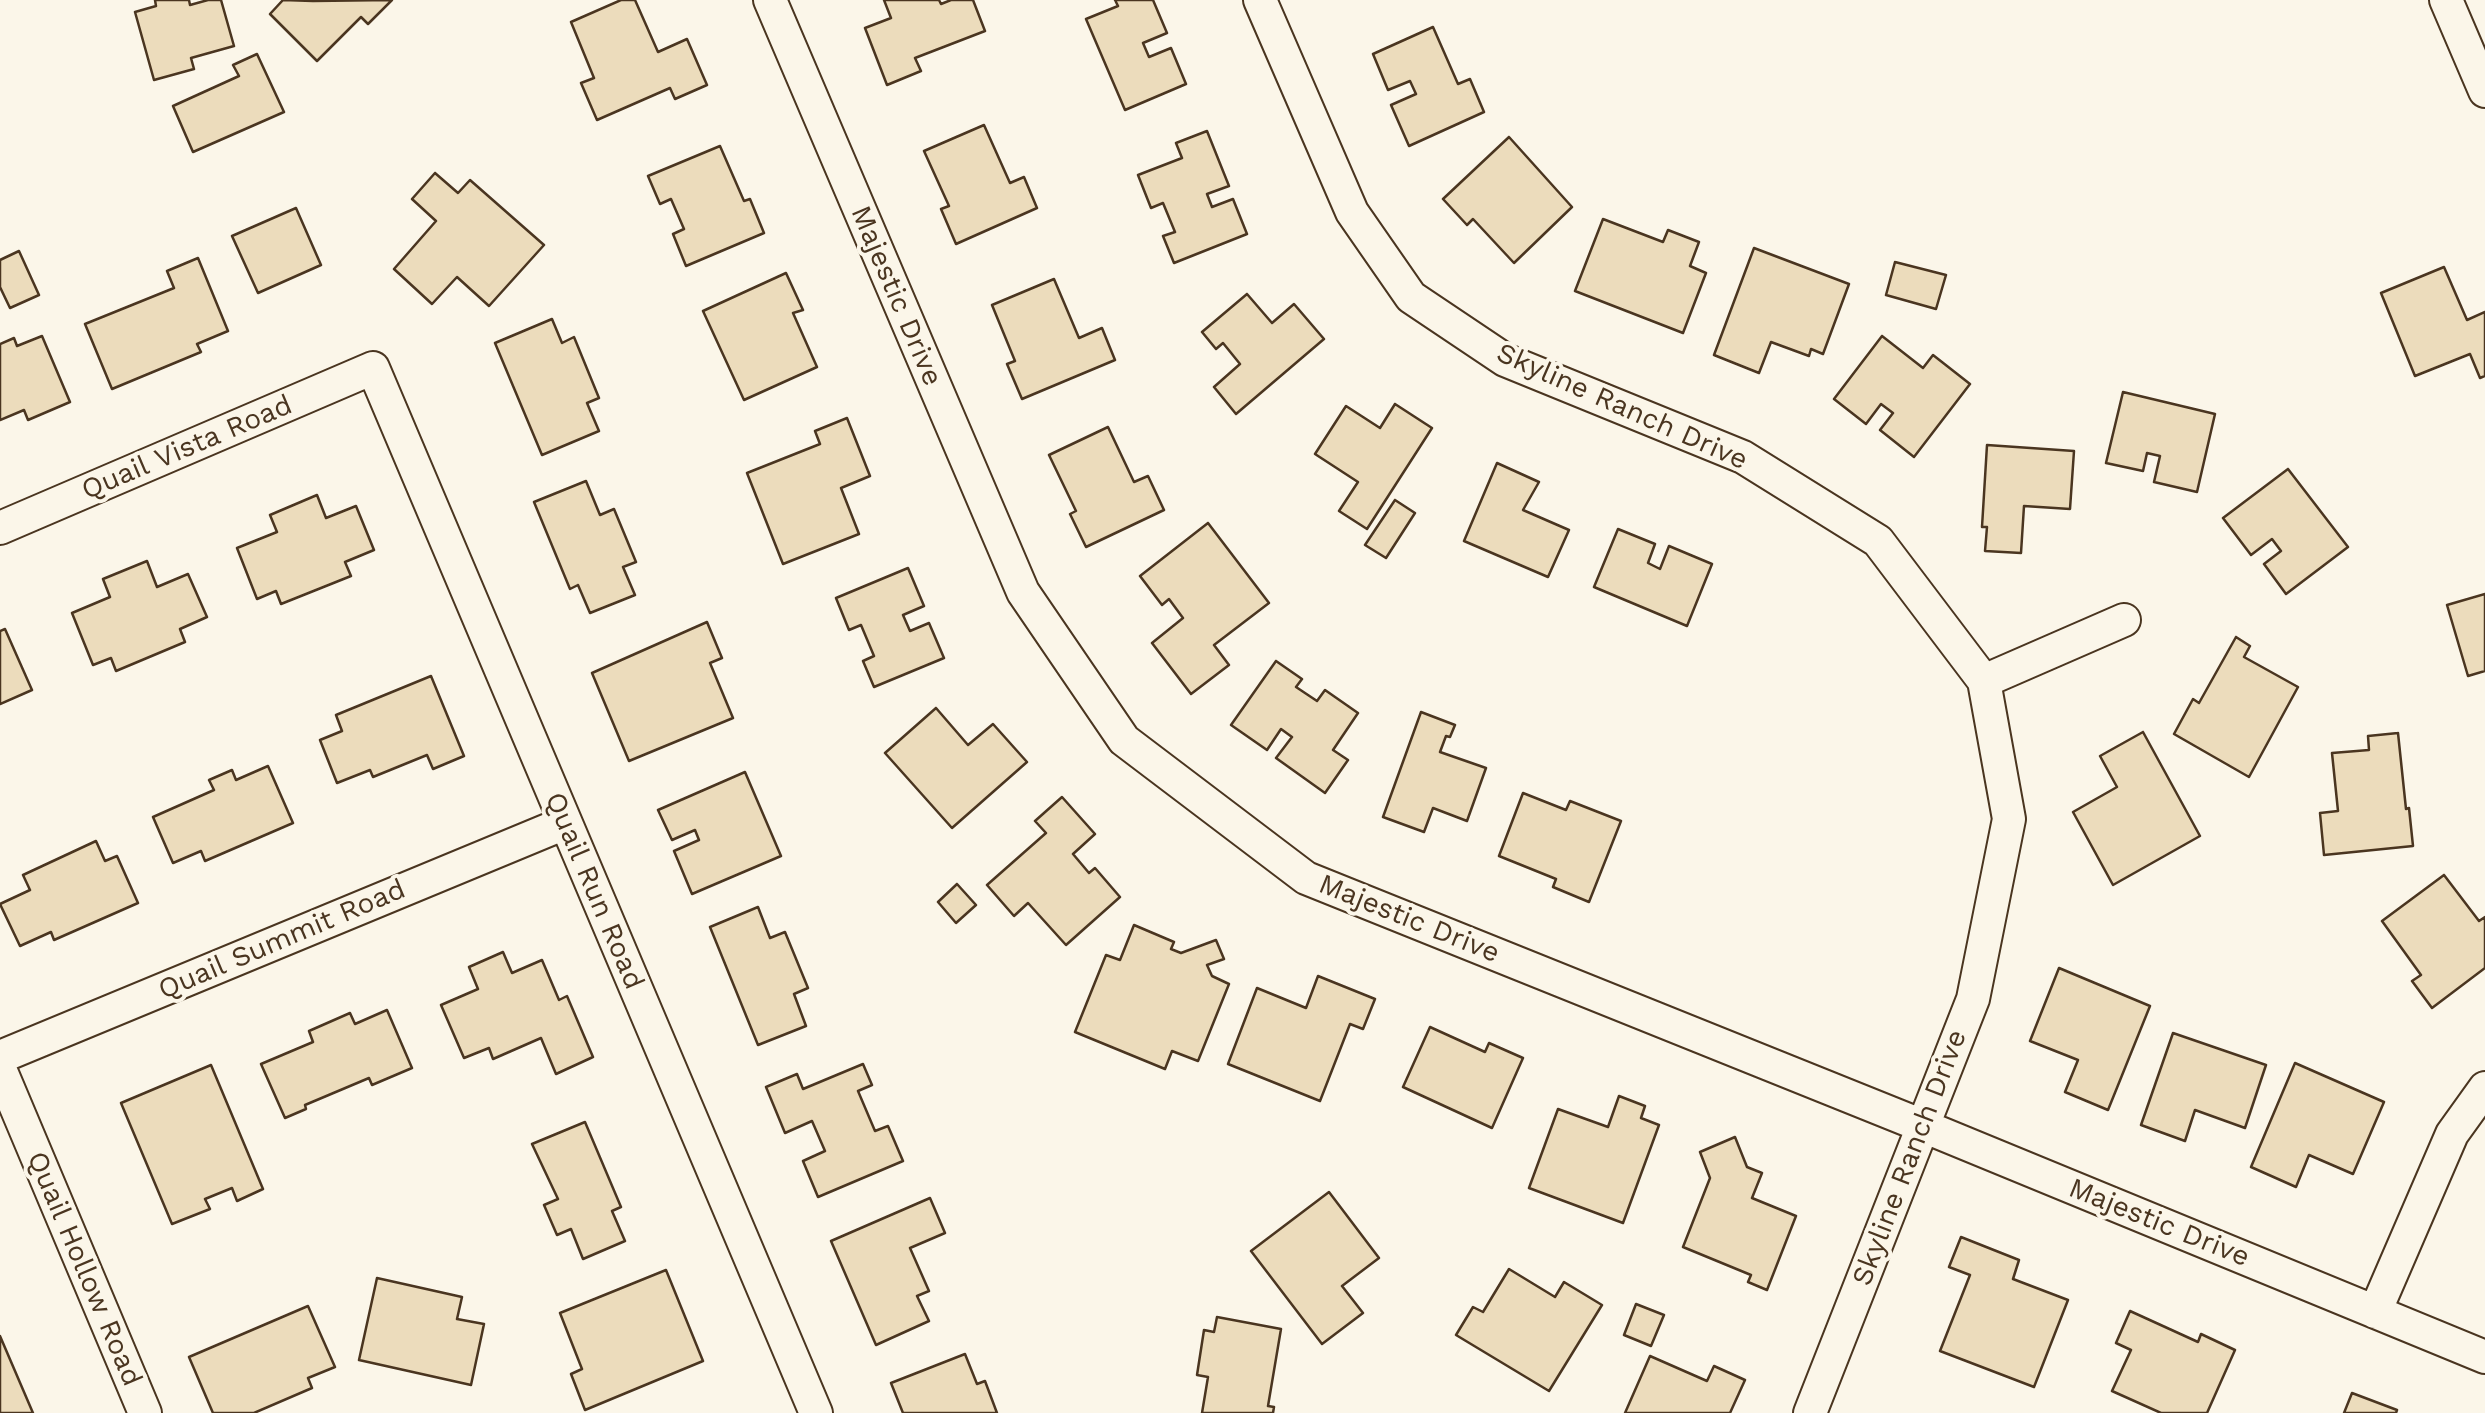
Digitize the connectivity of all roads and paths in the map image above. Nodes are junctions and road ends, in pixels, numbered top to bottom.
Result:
1 (770, 0) edge
2 (1260, 0) edge
3 (2446, 0) edge
4 (2485, 91) edge
5 (373, 368) joint
6 (0, 528) edge
7 (2124, 620) dead end
8 (1984, 681) junction
9 (565, 823) junction
10 (0, 1057) edge
11 (0, 1070) edge
12 (2485, 1088) edge
13 (1923, 1126) junction
14 (2374, 1312) junction
15 (2485, 1357) edge
16 (145, 1413) edge
17 (816, 1413) edge
18 (1810, 1413) edge

1 - 13 street, Majestic Drive
2 - 8 street, Skyline Ranch Drive
3 - 4 street
5 - 6 street, Quail Vista Road
5 - 9 street, Quail Run Road
7 - 8 street
8 - 13 street, Skyline Ranch Drive
9 - 10 street, Quail Summit Road
9 - 17 street, Quail Run Road
11 - 16 street, Quail Hollow Road
12 - 14 street
13 - 14 street, Majestic Drive
13 - 18 street, Skyline Ranch Drive
14 - 15 street, Majestic Drive

